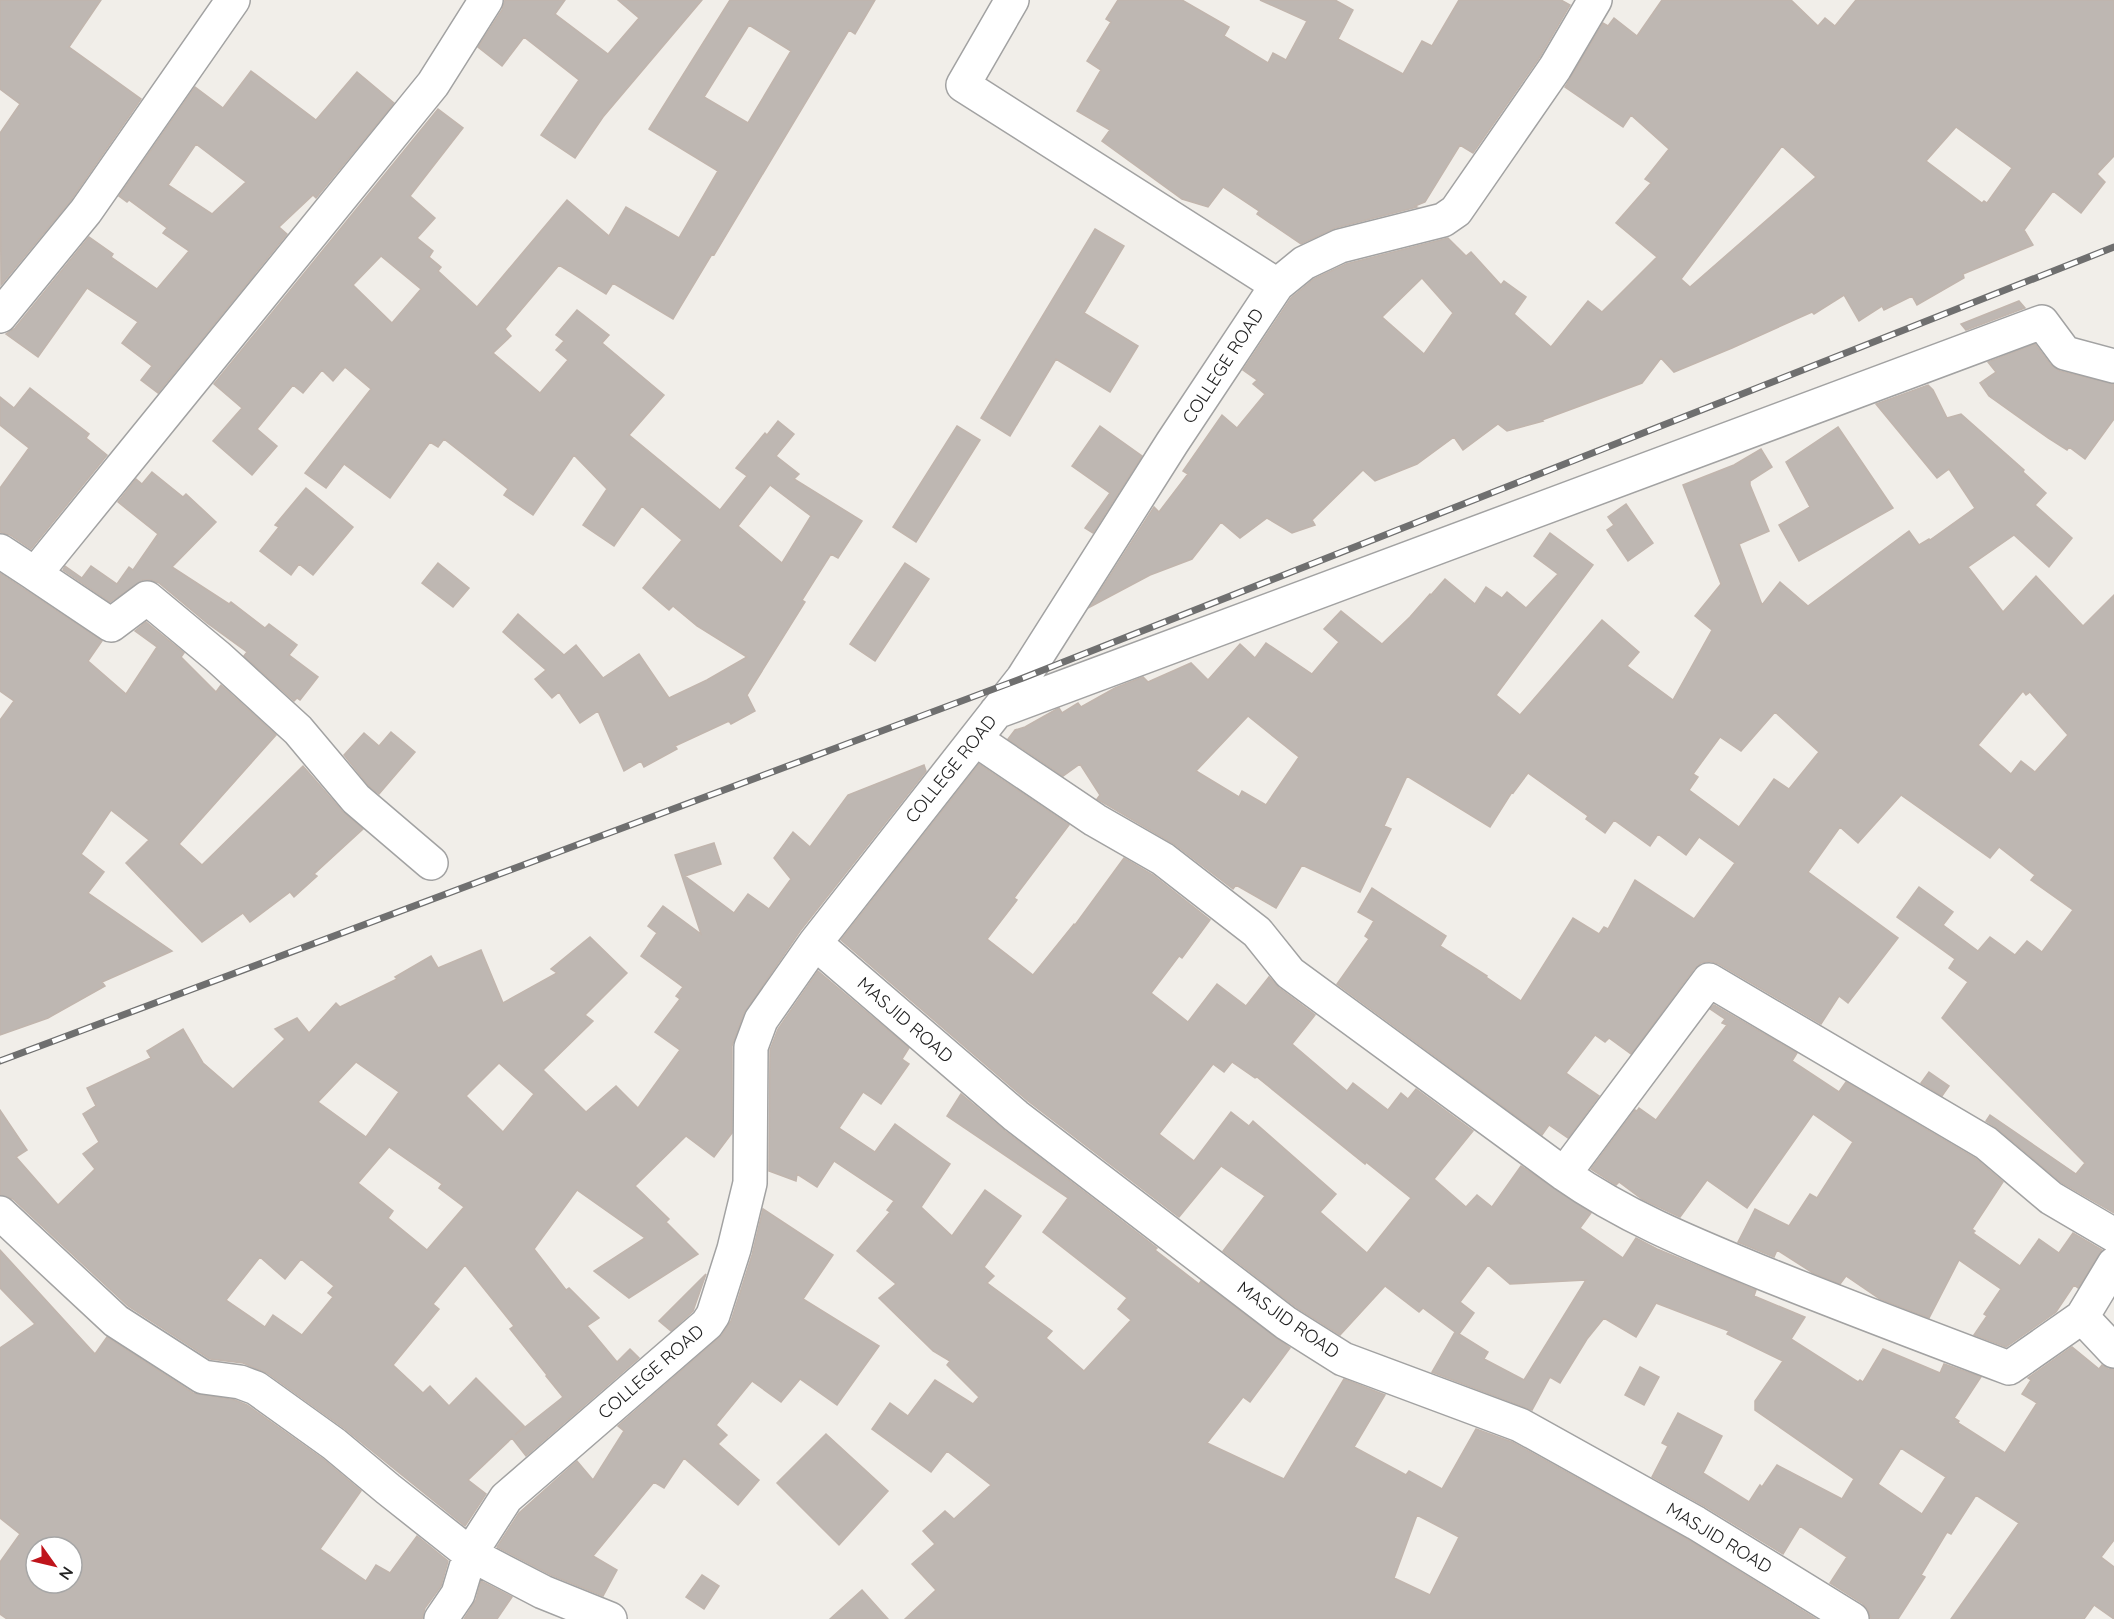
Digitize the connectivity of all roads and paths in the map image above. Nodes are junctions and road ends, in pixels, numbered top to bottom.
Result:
1 (232, 0) edge
2 (486, 0) edge
3 (1012, 0) edge
4 (1595, 0) edge
5 (1277, 285) junction
6 (0, 316) edge
7 (2114, 366) edge
8 (0, 551) edge
9 (35, 574) junction
10 (996, 712) junction
11 (975, 739) junction
12 (431, 863) dead end
13 (815, 943) junction
14 (1564, 1174) junction
15 (0, 1213) edge
16 (2114, 1235) edge
17 (2114, 1264) edge
18 (2082, 1317) junction
19 (2114, 1350) edge
20 (470, 1554) junction
21 (441, 1619) edge
22 (610, 1619) edge
23 (1852, 1619) edge

1 - 6 street
2 - 9 street
3 - 5 street
4 - 5 street, COLLEGE ROAD
5 - 10 street, COLLEGE ROAD
7 - 10 street
8 - 9 street
9 - 12 street
10 - 11 street, COLLEGE ROAD
11 - 13 street, COLLEGE ROAD
11 - 14 street
13 - 20 street, COLLEGE ROAD
13 - 23 street, MASJID ROAD
14 - 16 street
14 - 18 street
15 - 20 street
17 - 18 street
18 - 19 street
20 - 21 street, COLLEGE ROAD
20 - 22 street

